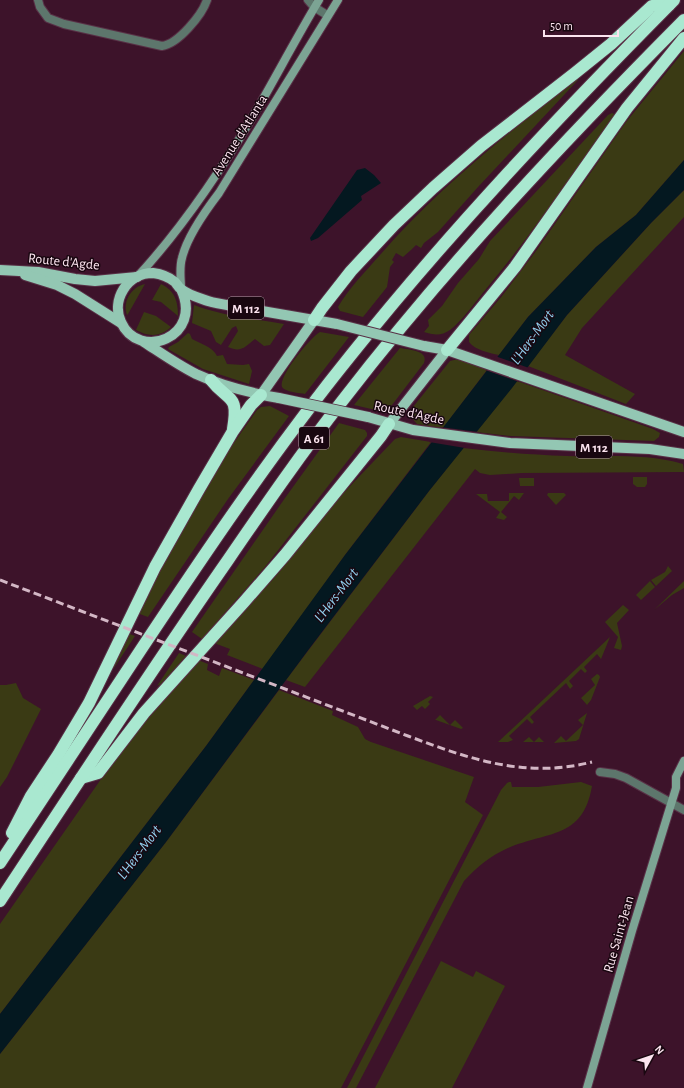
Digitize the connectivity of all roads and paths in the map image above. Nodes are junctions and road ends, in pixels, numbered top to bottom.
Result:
1 (38, 0) edge
2 (206, 0) edge
3 (308, 0) edge
4 (338, 0) edge
5 (671, 2) edge
6 (316, 4) edge
7 (327, 15) junction
8 (684, 20) edge
9 (684, 38) edge
10 (0, 270) edge
11 (11, 270) junction
12 (137, 277) junction
13 (181, 289) junction
14 (314, 320) junction
15 (121, 322) junction
16 (142, 341) junction
17 (447, 350) junction
18 (211, 380) junction
19 (261, 395) junction
20 (389, 424) junction
21 (233, 431) junction
22 (684, 432) edge
23 (684, 454) edge
24 (684, 761) edge
25 (600, 772) dead end
26 (81, 778) junction
27 (684, 779) edge
28 (676, 788) junction
29 (672, 803) junction
30 (684, 810) edge
31 (0, 856) edge
32 (0, 863) edge
33 (0, 901) edge
34 (587, 1088) edge

1 - 2 street
3 - 6 street
4 - 7 main road, Avenue d'Atlanta
5 - 14 highway
5 - 32 highway, A 61
6 - 7 street
6 - 12 main road, Avenue d'Atlanta
7 - 13 main road, Avenue d'Atlanta
8 - 26 highway, A 61
9 - 17 highway
10 - 11 main road, Route d'Agde
11 - 12 main road, Route d'Agde
11 - 15 main road, Route d'Agde
12 - 13 main road
12 - 15 main road
13 - 14 main road, M 112
13 - 16 main road
14 - 17 main road, M 112, bridge
14 - 19 main road
15 - 16 main road
16 - 18 main road, Route d'Agde / M 112
17 - 20 main road
17 - 22 main road, M 112
18 - 19 main road, Route d'Agde / M 112
18 - 21 highway
19 - 20 main road, Route d'Agde / M 112, bridge
19 - 21 highway
20 - 23 main road, Route d'Agde / M 112
20 - 26 highway
21 - 31 highway
24 - 28 main road, Rue Saint-Jean
25 - 29 street
26 - 33 highway, A 61
27 - 28 main road, Rue Saint-Jean
28 - 29 main road, Rue Saint-Jean
29 - 30 street
29 - 34 main road, Rue Saint-Jean

